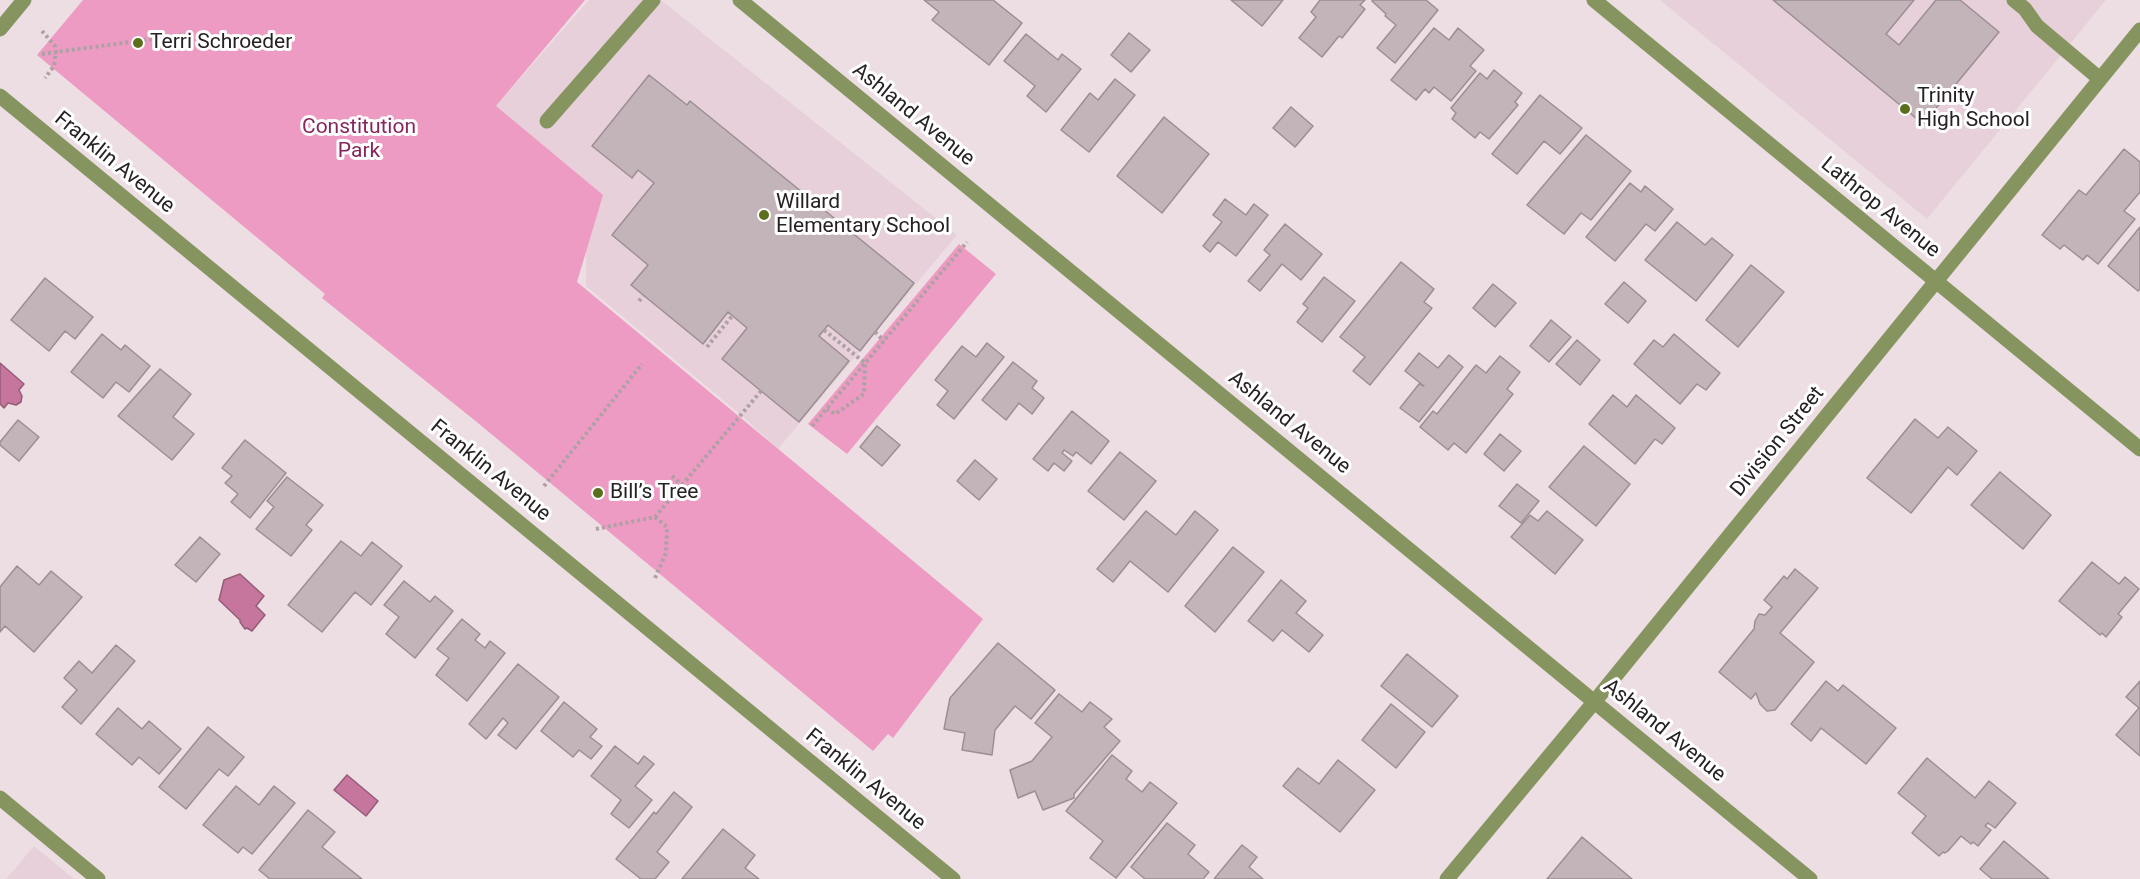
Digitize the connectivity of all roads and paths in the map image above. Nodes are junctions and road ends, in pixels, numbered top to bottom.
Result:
1 (24, 0) edge
2 (653, 0) edge
3 (740, 0) edge
4 (1594, 0) edge
5 (2014, 0) edge
6 (0, 30) edge
7 (2140, 30) edge
8 (42, 31) dead end
9 (196, 33) dead end
10 (56, 51) junction
11 (42, 54) dead end
12 (45, 78) dead end
13 (2100, 79) junction
14 (0, 96) edge
15 (548, 121) dead end
16 (967, 242) dead end
17 (1936, 281) junction
18 (643, 296) dead end
19 (639, 301) dead end
20 (732, 316) dead end
21 (824, 330) dead end
22 (875, 332) dead end
23 (884, 341) junction
24 (707, 347) dead end
25 (865, 363) junction
26 (642, 364) dead end
27 (761, 391) dead end
28 (827, 409) junction
29 (812, 426) dead end
30 (2140, 449) edge
31 (672, 476) dead end
32 (682, 485) junction
33 (544, 486) dead end
34 (656, 517) junction
35 (596, 529) dead end
36 (655, 578) dead end
37 (1595, 701) junction
38 (0, 798) edge
39 (98, 879) edge
40 (953, 879) edge
41 (1447, 879) edge
42 (1810, 879) edge

1 - 6 street
2 - 15 street
3 - 37 street, Ashland Avenue
4 - 17 street, Lathrop Avenue
5 - 13 street
7 - 13 street, Division Street
8 - 10 path
9 - 10 path
10 - 11 path
10 - 12 path
13 - 17 street, Division Street
14 - 40 street, Franklin Avenue
16 - 23 path
17 - 30 street, Lathrop Avenue
17 - 37 street, Division Street
18 - 19 path
20 - 24 path
21 - 25 path
22 - 23 path
23 - 25 path
25 - 28 path
25 - 28 path
26 - 33 path
27 - 32 path
28 - 29 path
31 - 32 path
32 - 34 path
34 - 35 path
34 - 36 path
37 - 41 street, Division Street
37 - 42 street, Ashland Avenue
38 - 39 street

